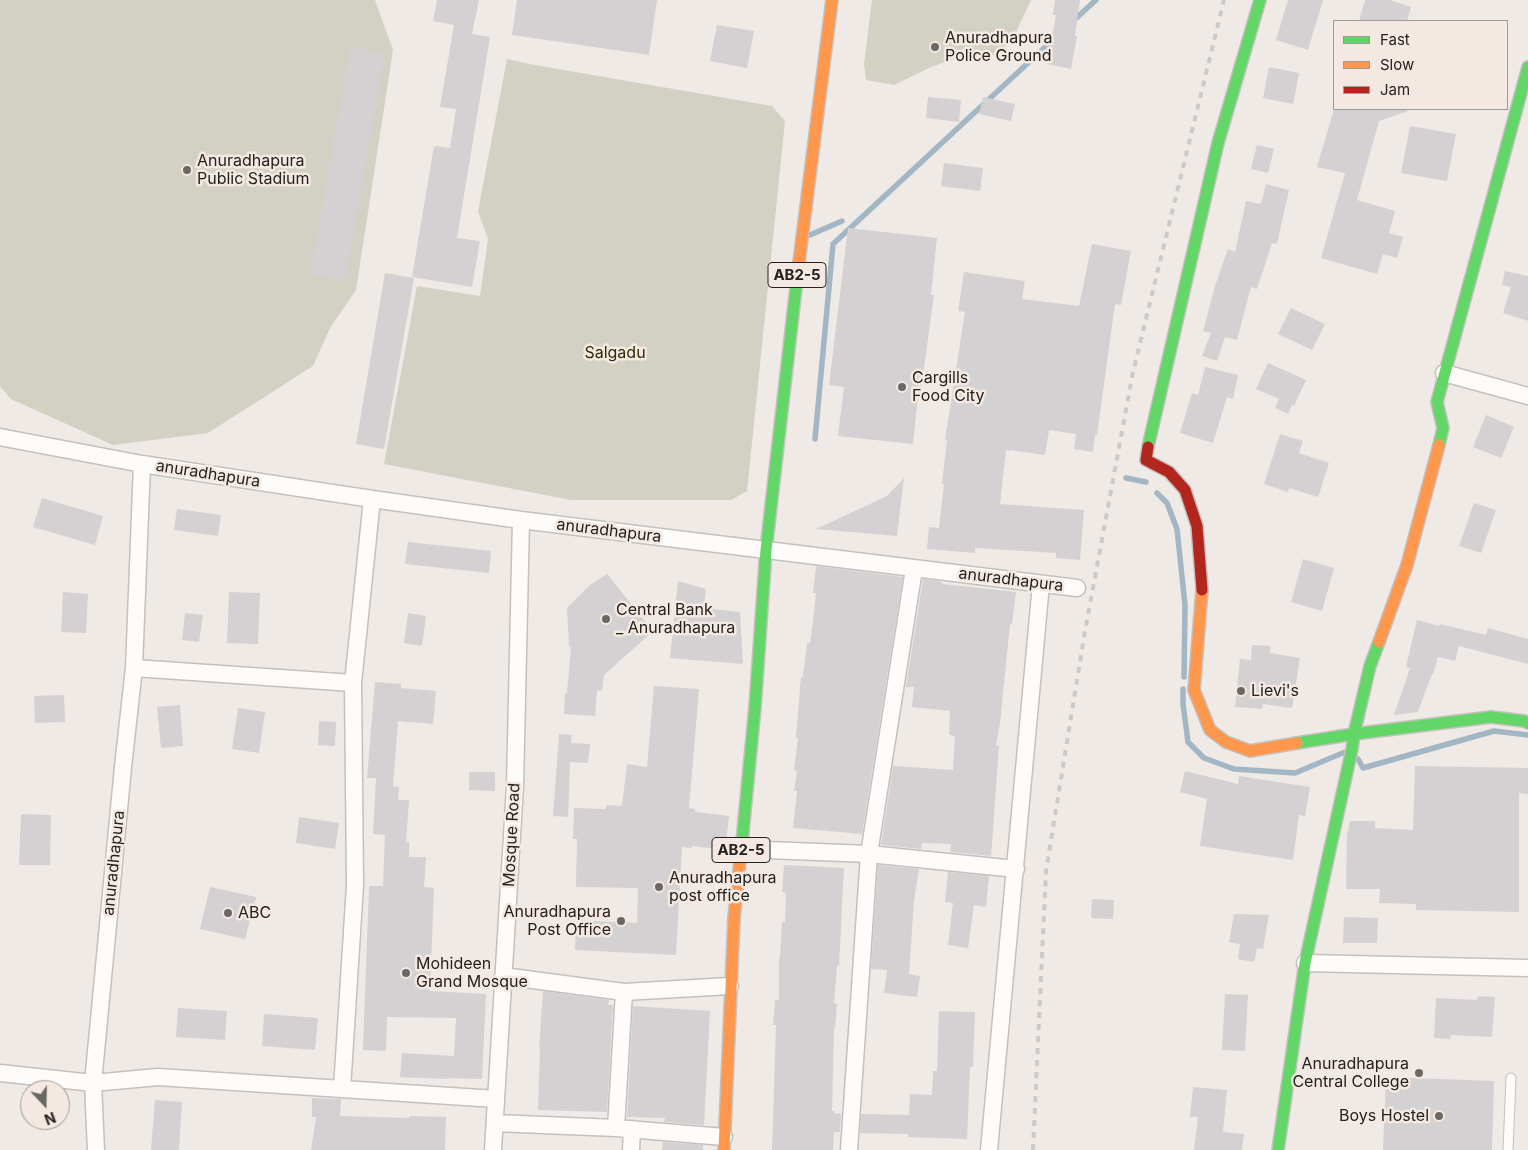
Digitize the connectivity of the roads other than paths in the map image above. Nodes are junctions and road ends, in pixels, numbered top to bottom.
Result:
1 (832, 0) edge
2 (1260, 0) edge
3 (1528, 67) edge
4 (1444, 373) junction
5 (1528, 396) edge
6 (0, 437) edge
7 (142, 464) junction
8 (372, 499) junction
9 (521, 520) junction
10 (766, 550) junction
11 (914, 569) junction
12 (1042, 584) junction
13 (1077, 588) dead end
14 (134, 668) junction
15 (353, 682) junction
16 (1528, 723) edge
17 (1354, 734) junction
18 (741, 849) junction
19 (869, 854) junction
20 (1016, 868) junction
21 (1305, 963) junction
22 (1528, 968) edge
23 (503, 976) junction
24 (730, 986) junction
25 (624, 992) junction
26 (0, 1073) edge
27 (1511, 1078) dead end
28 (93, 1083) junction
29 (342, 1089) junction
30 (496, 1099) junction
31 (494, 1123) junction
32 (616, 1128) junction
33 (632, 1130) junction
34 (724, 1143) edge
35 (96, 1150) edge
36 (493, 1150) edge
37 (631, 1150) edge
38 (849, 1150) edge
39 (989, 1150) edge
40 (1278, 1150) edge
41 (1508, 1150) edge

1 - 10 street, AB2-5
2 - 17 street
3 - 4 street
4 - 5 street
4 - 17 street
6 - 7 street, anuradhapura
7 - 8 street, anuradhapura
7 - 14 street, anuradhapura
8 - 9 street, anuradhapura
8 - 15 street
9 - 10 street, anuradhapura
9 - 23 street, Mosque Road
10 - 11 street, anuradhapura
10 - 18 street, AB2-5
11 - 12 street, anuradhapura
11 - 19 street
12 - 13 street, anuradhapura
12 - 20 street
14 - 15 street
14 - 28 street, anuradhapura
15 - 29 street
16 - 17 street
17 - 21 street
18 - 19 street
18 - 24 street, AB2-5
19 - 20 street
19 - 38 street
20 - 39 street
21 - 22 street
21 - 40 street
23 - 25 street
23 - 30 street, Mosque Road
24 - 25 street
24 - 34 street, AB2-5
25 - 32 street
26 - 28 street
27 - 41 lane
28 - 29 street
28 - 35 street, anuradhapura
29 - 30 street
30 - 31 street, Mosque Road
31 - 32 street
31 - 36 street, Mosque Road
32 - 33 street
33 - 34 street
33 - 37 street

